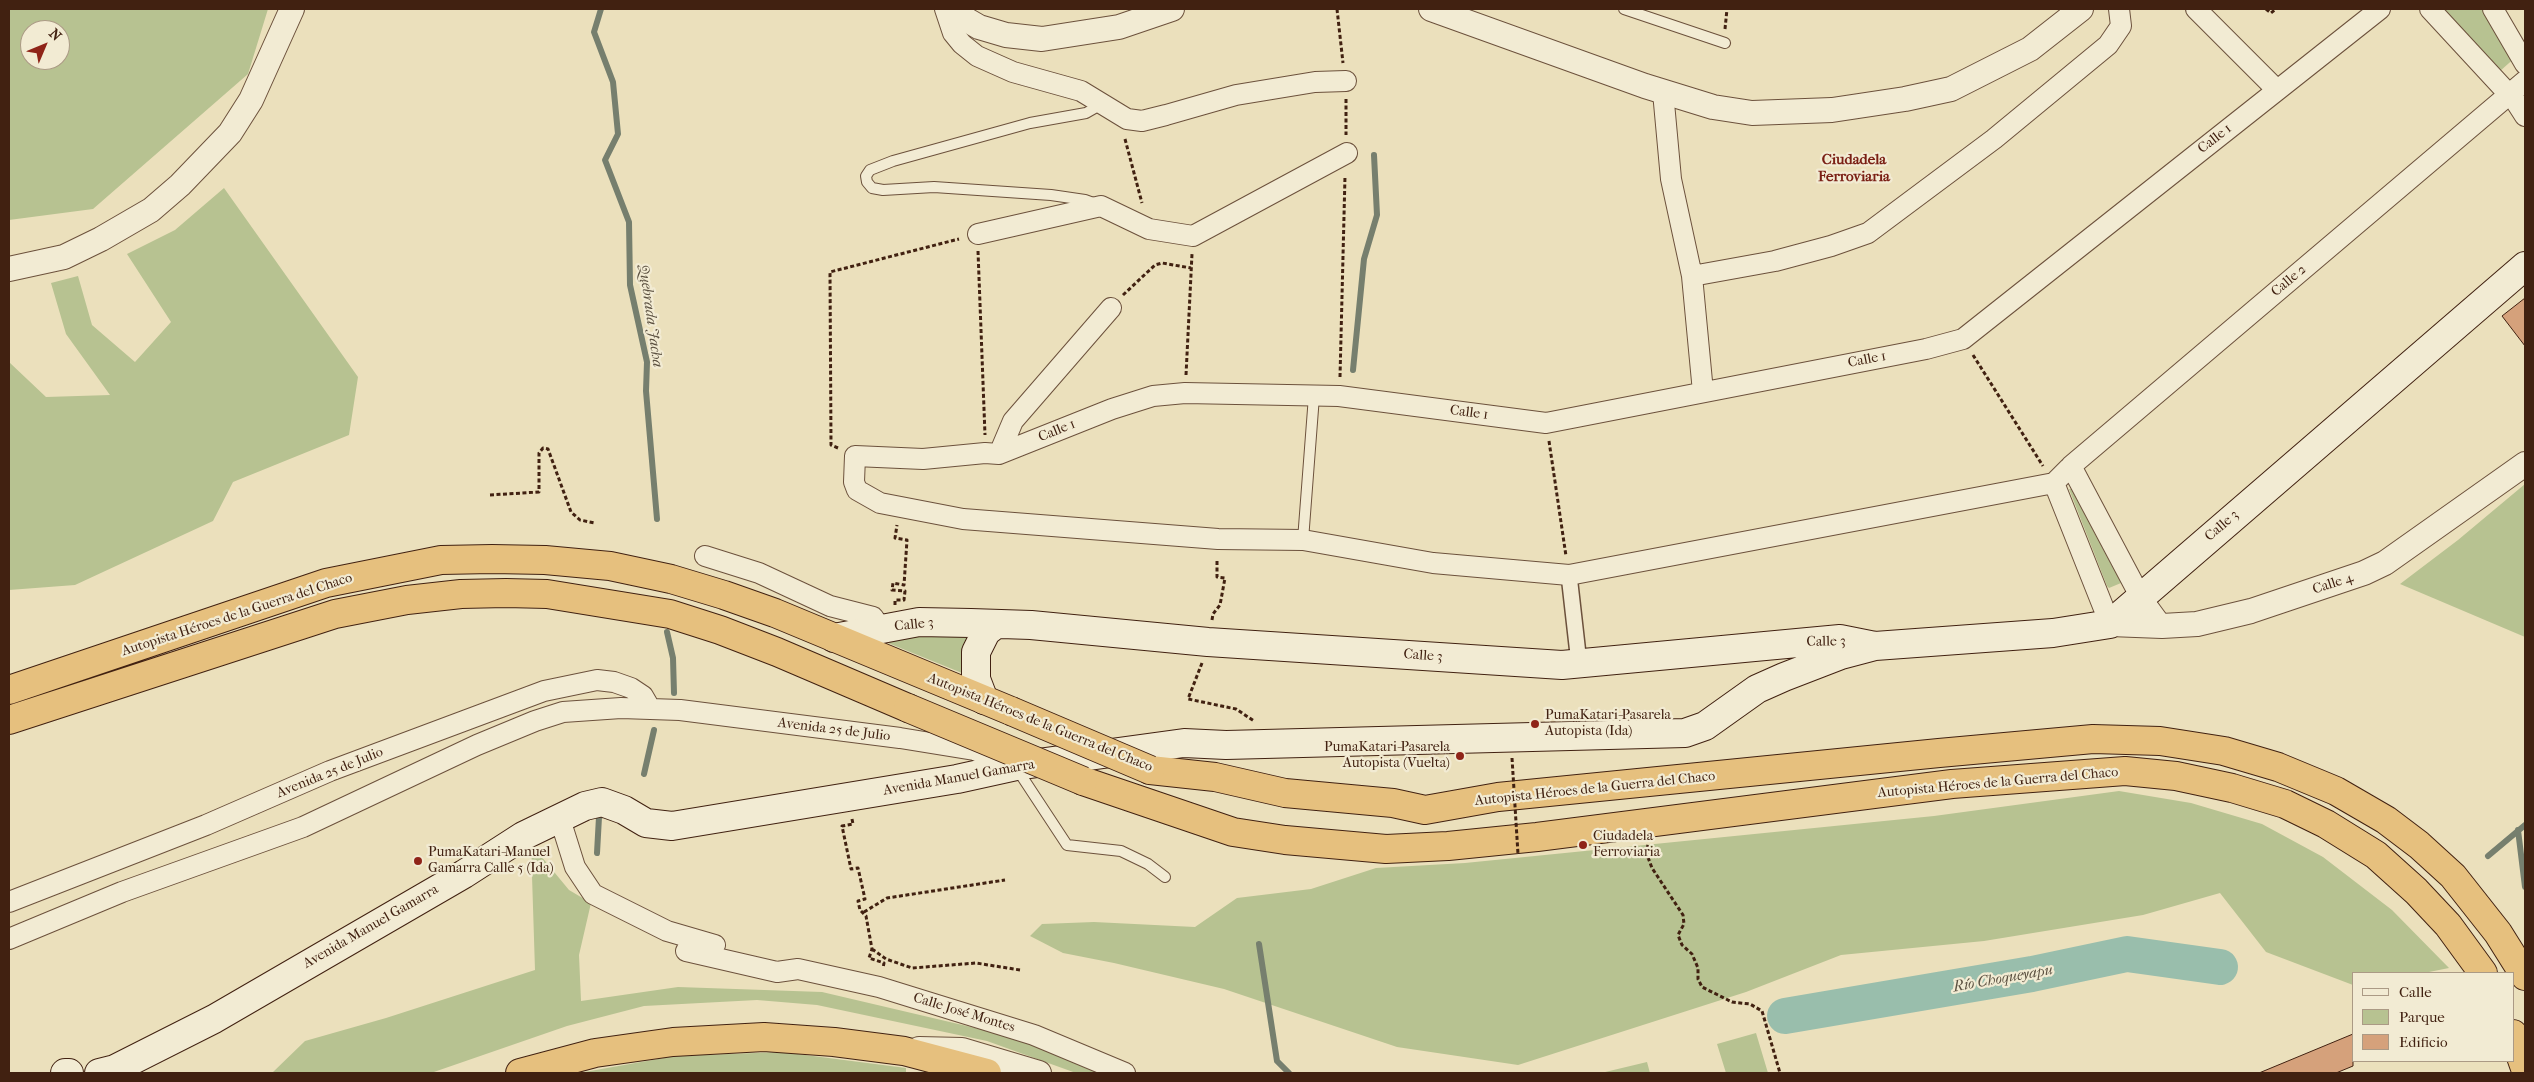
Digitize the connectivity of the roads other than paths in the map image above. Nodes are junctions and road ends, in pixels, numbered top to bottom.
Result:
1 (292, 9) edge
2 (947, 9) edge
3 (1172, 9) edge
4 (1431, 9) edge
5 (1624, 9) edge
6 (2081, 9) edge
7 (2119, 9) edge
8 (2196, 9) edge
9 (2380, 9) edge
10 (2430, 9) edge
11 (2493, 9) edge
12 (1725, 42) dead end
13 (2525, 64) edge
14 (2525, 81) edge
15 (1346, 82) road end
16 (2277, 90) junction
17 (1663, 92) junction
18 (2509, 94) junction
19 (1100, 104) junction
20 (2525, 116) edge
21 (1347, 153) road end
22 (1100, 206) junction
23 (978, 234) road end
24 (2525, 266) edge
25 (9, 269) edge
26 (1692, 276) junction
27 (1111, 308) road end
28 (1703, 392) junction
29 (1314, 396) junction
30 (992, 454) junction
31 (2525, 464) edge
32 (2071, 466) junction
33 (2054, 483) junction
34 (1302, 540) junction
35 (705, 556) dead end
36 (1569, 575) junction
37 (2140, 596) junction
38 (2110, 624) junction
39 (995, 625) junction
40 (2162, 626) junction
41 (888, 628) junction
42 (834, 638) junction
43 (1875, 646) junction
44 (1579, 663) junction
45 (9, 690) edge
46 (984, 700) junction
47 (650, 708) junction
48 (9, 720) edge
49 (1016, 766) junction
50 (560, 819) junction
51 (1165, 877) dead end
52 (9, 902) edge
53 (9, 939) edge
54 (686, 951) dead end
55 (798, 969) junction
56 (2482, 972) edge
57 (2525, 976) edge
58 (2514, 1037) edge
59 (877, 1048) junction
60 (2525, 1068) edge
61 (65, 1073) edge
62 (69, 1073) edge
63 (99, 1073) edge
64 (520, 1073) edge
65 (987, 1073) edge
66 (1039, 1073) edge
67 (1125, 1073) edge

1 - 25 street
2 - 3 street
2 - 19 street
4 - 17 street
5 - 12 lane
6 - 17 street
7 - 26 street
8 - 16 street
9 - 16 street, Calle 1
10 - 18 street
11 - 13 street
14 - 18 street, Calle 2
15 - 19 street
16 - 28 street, Calle 1
17 - 26 street
18 - 20 street
18 - 32 street, Calle 2
19 - 22 lane
21 - 22 street
22 - 23 street
24 - 37 main road, Calle 3
26 - 28 street
27 - 30 street
28 - 29 street, Calle 1
29 - 30 street, Calle 1
29 - 34 lane
30 - 34 street, Calle 1
31 - 40 street, Calle 4
32 - 33 street, Calle 2
32 - 37 street
33 - 36 street
33 - 38 street
34 - 36 street
35 - 41 street
36 - 44 street
37 - 38 main road, Calle 3
37 - 40 street
38 - 40 street, Calle 4
38 - 43 main road, Calle 3
39 - 41 main road, Calle 3
39 - 44 main road, Calle 3
39 - 46 main road
41 - 42 main road, Calle 3
42 - 45 highway, Autopista Héroes de la Guerra del Chaco
42 - 46 highway, Autopista Héroes de la Guerra del Chaco
43 - 44 main road, Calle 3
43 - 49 main road, Avenida Manuel Gamarra
46 - 57 highway, Autopista Héroes de la Guerra del Chaco, bridge
47 - 49 street, Avenida 25 de Julio
47 - 52 street, Avenida 25 de Julio
47 - 53 street, Avenida 25 de Julio
48 - 56 highway, Autopista Héroes de la Guerra del Chaco, bridge
49 - 50 main road, Avenida Manuel Gamarra
49 - 51 lane
50 - 55 street, Calle José Montes
50 - 63 main road, Avenida Manuel Gamarra
54 - 55 street, Calle José Montes
55 - 67 street, Calle José Montes
58 - 60 highway
59 - 64 highway
59 - 65 highway
59 - 66 street
61 - 62 main road

